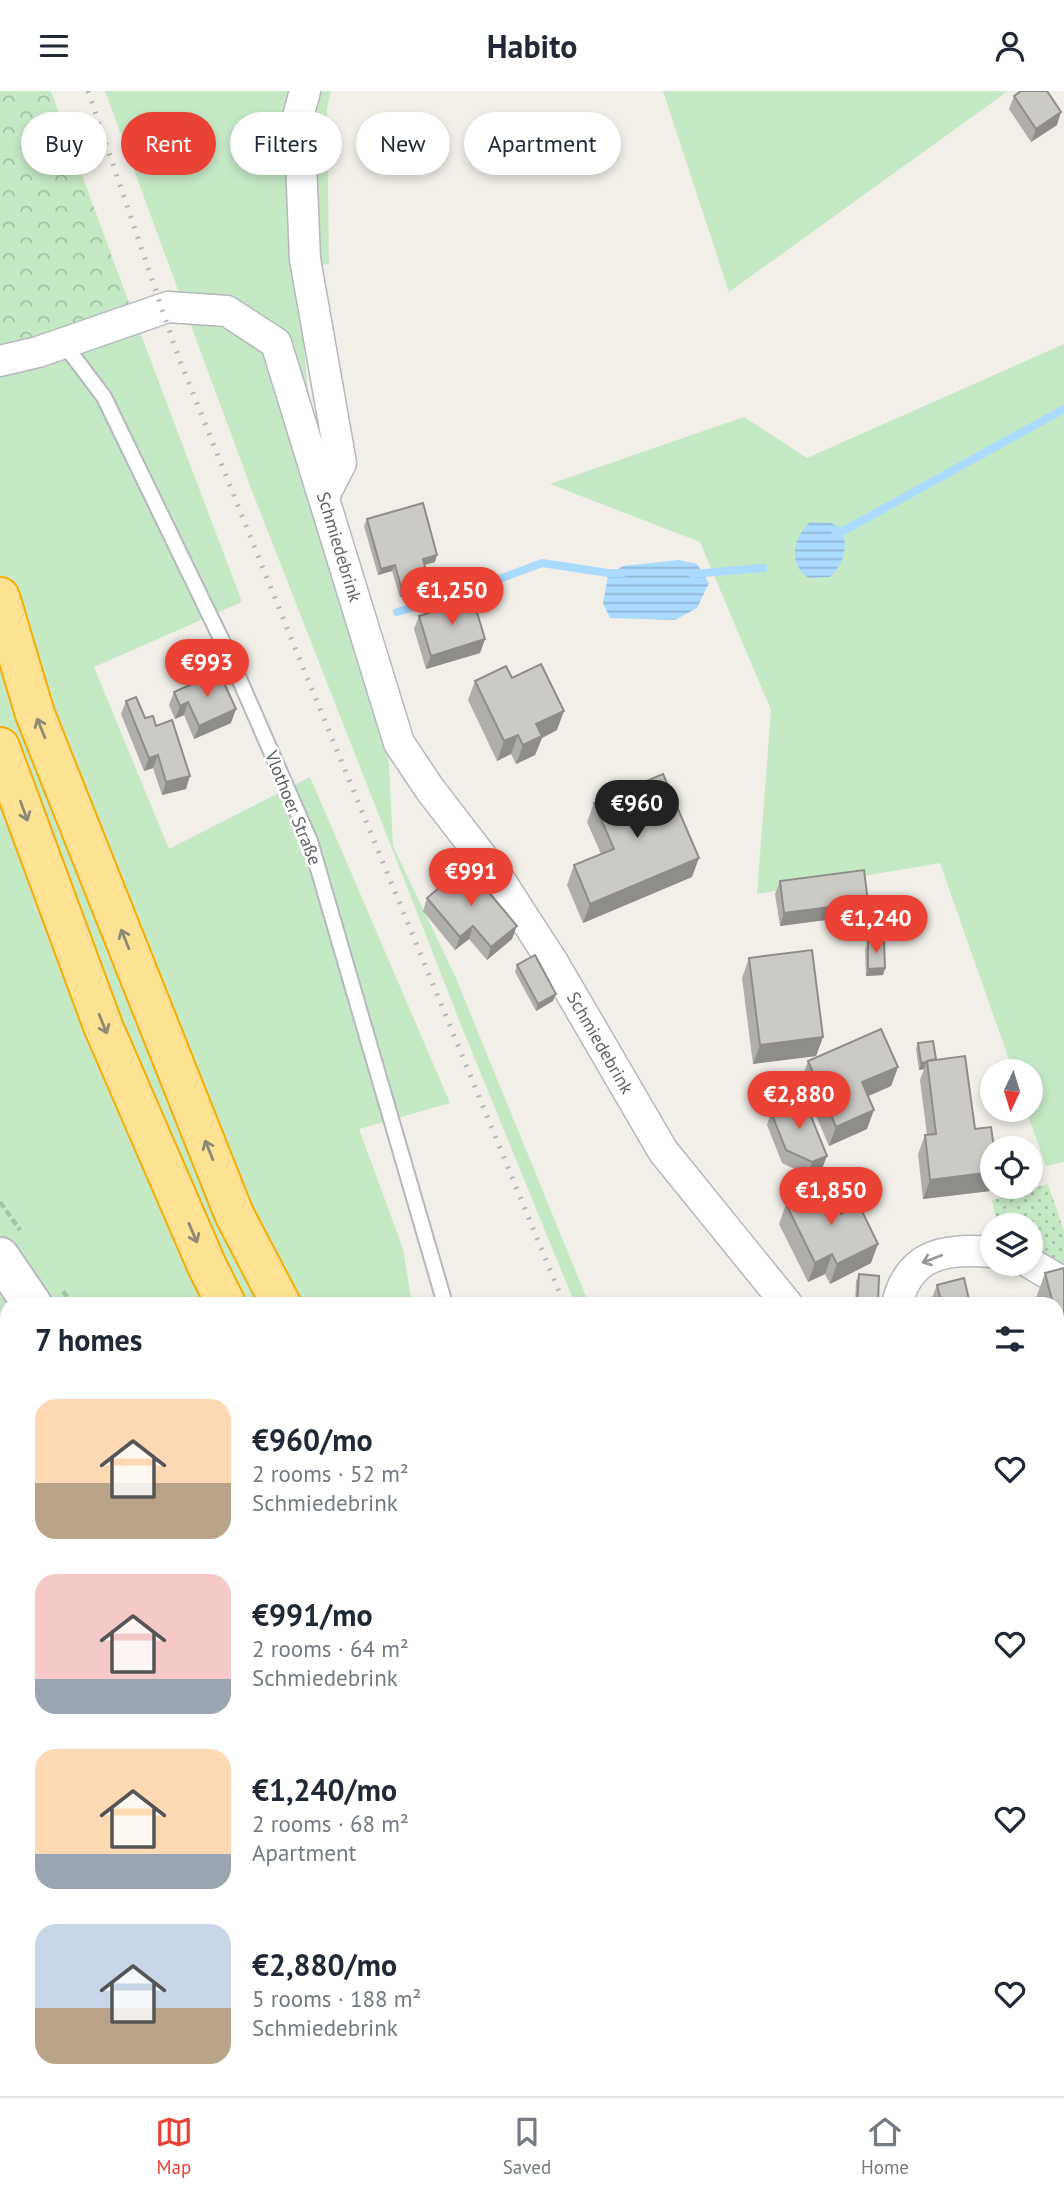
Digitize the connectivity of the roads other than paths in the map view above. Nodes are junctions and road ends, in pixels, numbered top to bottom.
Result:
1 (305, 91) edge
2 (51, 348) junction
3 (0, 361) edge
4 (0, 377) edge
5 (324, 496) junction
6 (0, 597) edge
7 (0, 747) edge
8 (980, 1252) edge
9 (0, 1257) edge
10 (1043, 1271) edge
11 (1064, 1283) edge
12 (27, 1297) edge
13 (222, 1297) edge
14 (277, 1297) edge
15 (443, 1297) edge
16 (781, 1297) edge
17 (900, 1297) edge

1 - 5 street
2 - 3 street, Schmiedebrink
2 - 4 street, Schmiedebrink
2 - 5 street, Schmiedebrink
2 - 15 lane, Vlothoer Straße
5 - 16 street, Schmiedebrink
14 -> 6 highway
7 -> 13 highway
8 -> 17 street
9 - 12 main road
10 - 11 street

